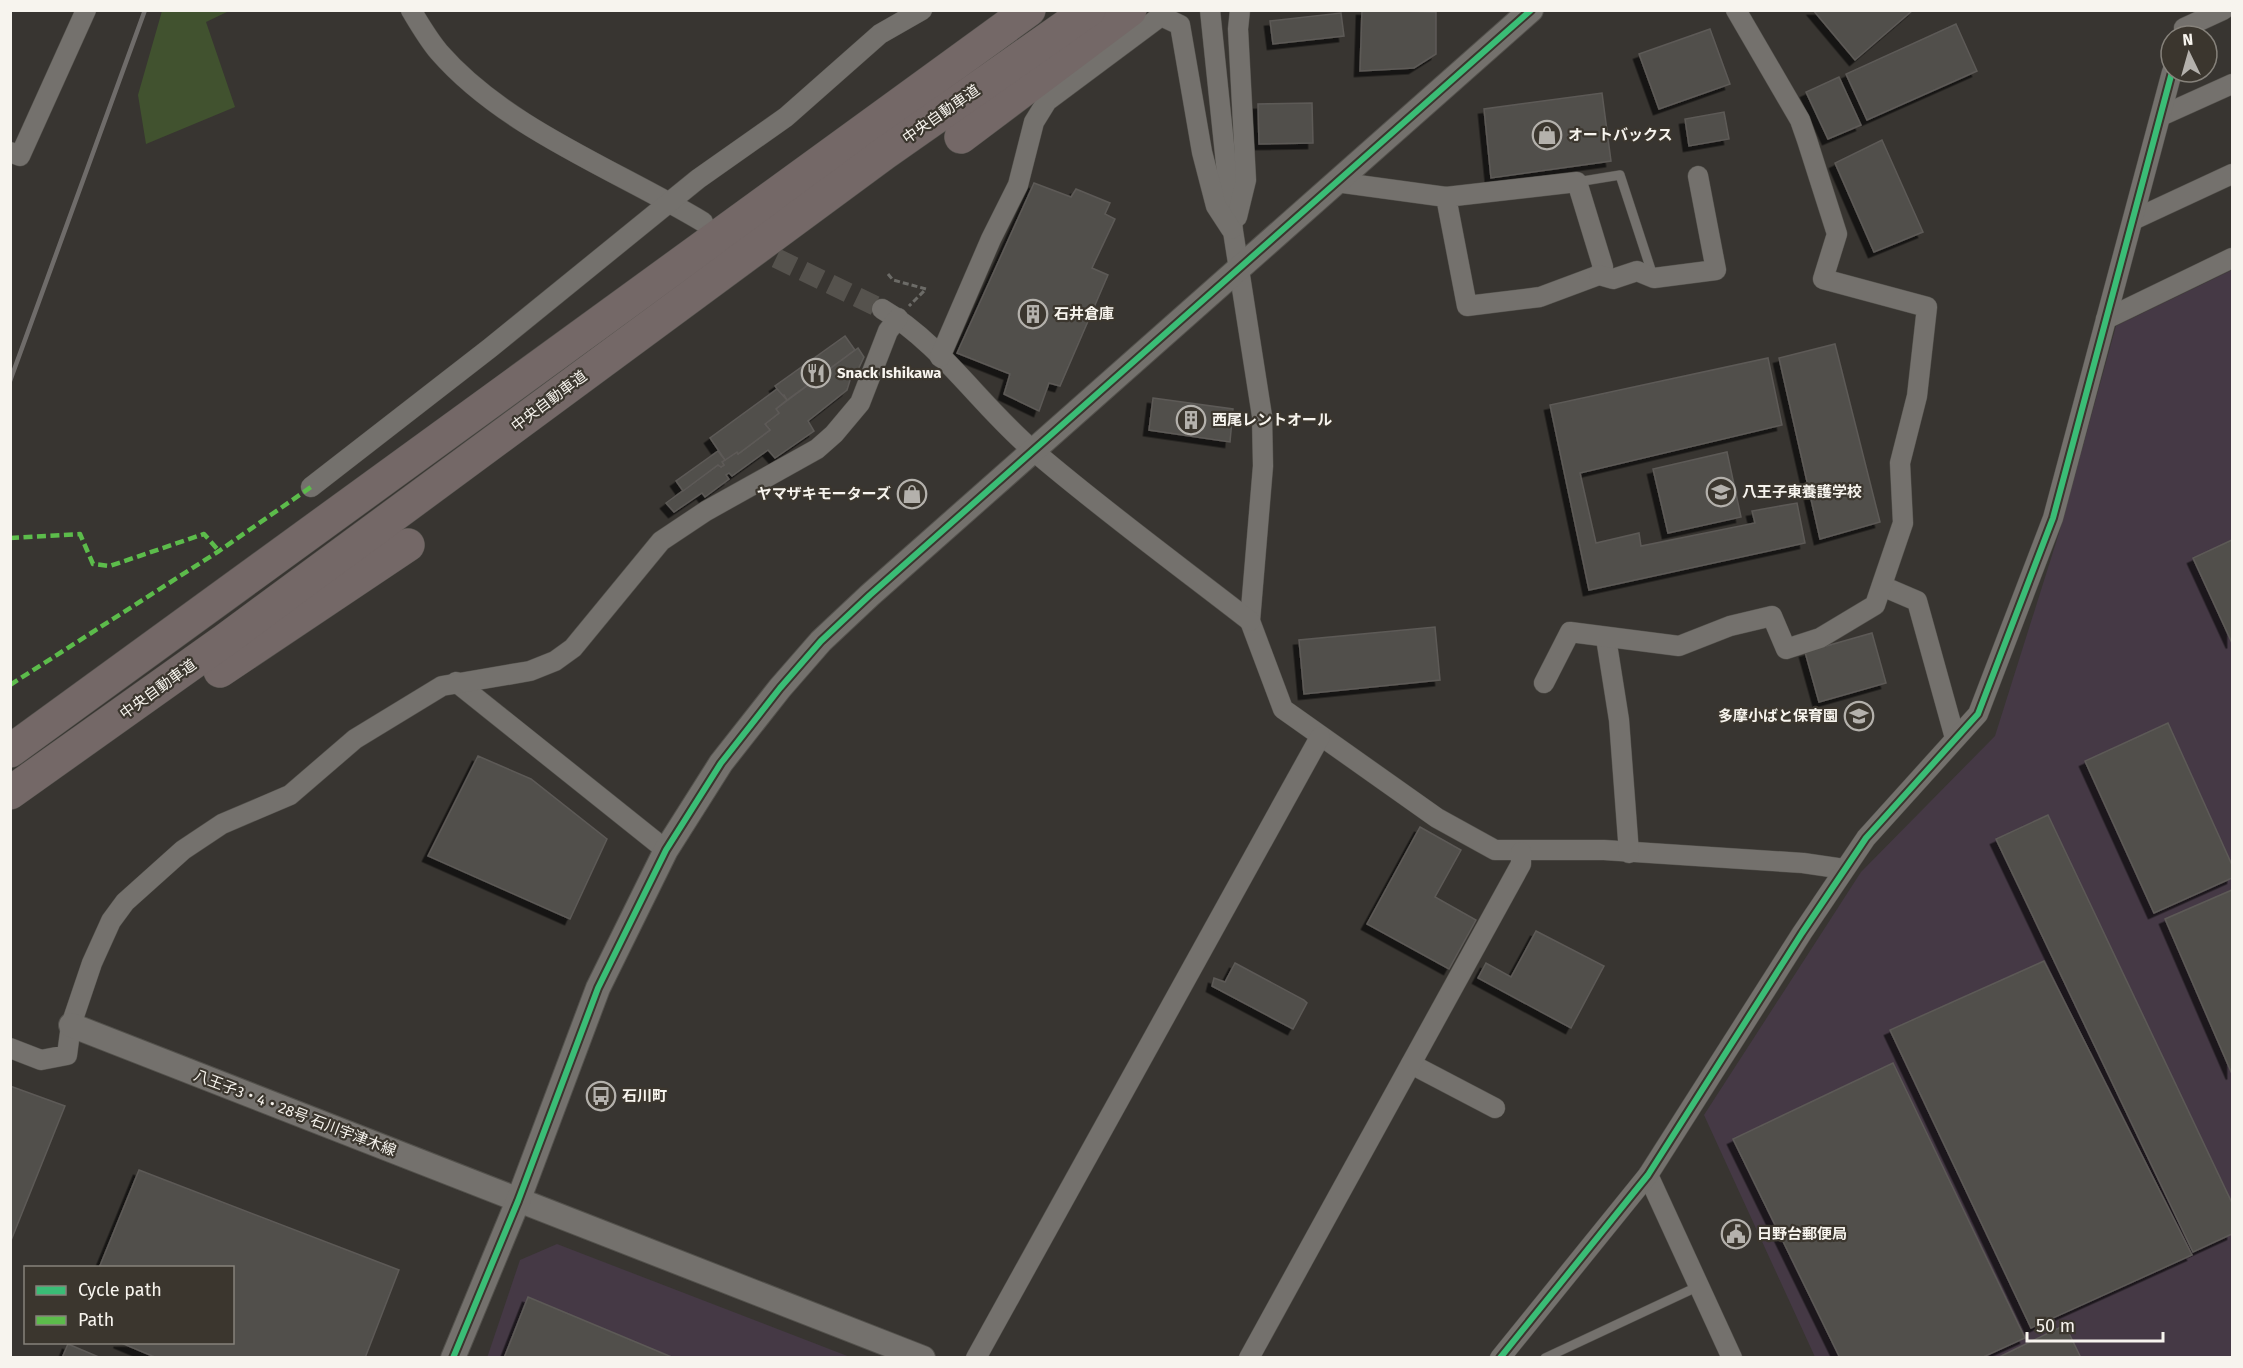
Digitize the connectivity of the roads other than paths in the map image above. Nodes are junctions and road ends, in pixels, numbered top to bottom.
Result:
1 (86, 10) edge
2 (411, 10) edge
3 (921, 10) edge
4 (1004, 10) edge
5 (1029, 10) edge
6 (1089, 10) edge
7 (1130, 10) edge
8 (1210, 10) edge
9 (1240, 10) edge
10 (1531, 10) edge
11 (1736, 10) edge
12 (2223, 10) edge
13 (2188, 24) edge
14 (2169, 84) edge
15 (2232, 84) edge
16 (2161, 116) junction
17 (961, 137) dead end
18 (10, 152) edge
19 (825, 156) junction
20 (2232, 174) edge
21 (1698, 176) dead end
22 (1336, 182) junction
23 (1577, 182) junction
24 (1446, 197) junction
25 (671, 203) junction
26 (2133, 220) junction
27 (703, 222) dead end
28 (1233, 231) junction
29 (2232, 258) edge
30 (1239, 266) junction
31 (1599, 275) junction
32 (1654, 278) junction
33 (2106, 319) junction
34 (940, 357) junction
35 (1033, 451) junction
36 (311, 487) dead end
37 (408, 544) dead end
38 (1882, 586) junction
39 (1250, 621) junction
40 (1606, 638) junction
41 (456, 682) junction
42 (1544, 683) dead end
43 (1320, 737) junction
44 (1956, 738) junction
45 (10, 751) edge
46 (10, 793) edge
47 (10, 799) edge
48 (666, 850) junction
49 (1521, 852) junction
50 (1629, 853) junction
51 (1844, 869) junction
52 (71, 1025) junction
53 (10, 1048) edge
54 (1411, 1064) junction
55 (1495, 1108) dead end
56 (1648, 1175) junction
57 (518, 1200) junction
58 (1699, 1286) junction
59 (1726, 1356) edge
60 (453, 1358) edge
61 (923, 1358) edge
62 (976, 1358) edge
63 (1249, 1358) edge
64 (1500, 1358) edge
65 (1545, 1358) edge

1 - 18 street
2 - 25 street
3 - 25 street
4 - 19 highway
5 - 19 highway
6 - 46 highway, 中央自動車道
7 - 17 highway
8 - 28 street
9 - 28 street
10 - 22 street
11 - 38 street
12 - 13 street
14 - 16 street
15 - 16 street
16 - 26 street
19 - 45 highway
20 - 26 street
21 - 32 street
22 - 24 street
22 - 30 street
23 - 24 street
23 - 31 street
23 - 32 lane
24 - 31 street
25 - 27 street
25 - 36 street
26 - 33 street
28 - 30 street
28 - 34 street
29 - 33 street
30 - 35 street
30 - 39 street
31 - 32 street
33 - 44 street
34 - 35 street
34 - 41 street
35 - 39 street
35 - 48 street
37 - 47 highway
38 - 40 street
38 - 44 street
39 - 43 street
40 - 42 street
40 - 50 street
41 - 48 street
41 - 52 street
43 - 49 street
43 - 62 street
44 - 51 street
48 - 57 street
49 - 50 street
49 - 54 street
50 - 51 street
51 - 56 street
52 - 53 street
52 - 57 street, 八王子3・4・28号 石川宇津木線
54 - 55 street
54 - 63 street
56 - 58 street
56 - 64 street
57 - 60 street
57 - 61 street, 八王子3・4・28号 石川宇津木線
58 - 59 street
58 - 65 lane

